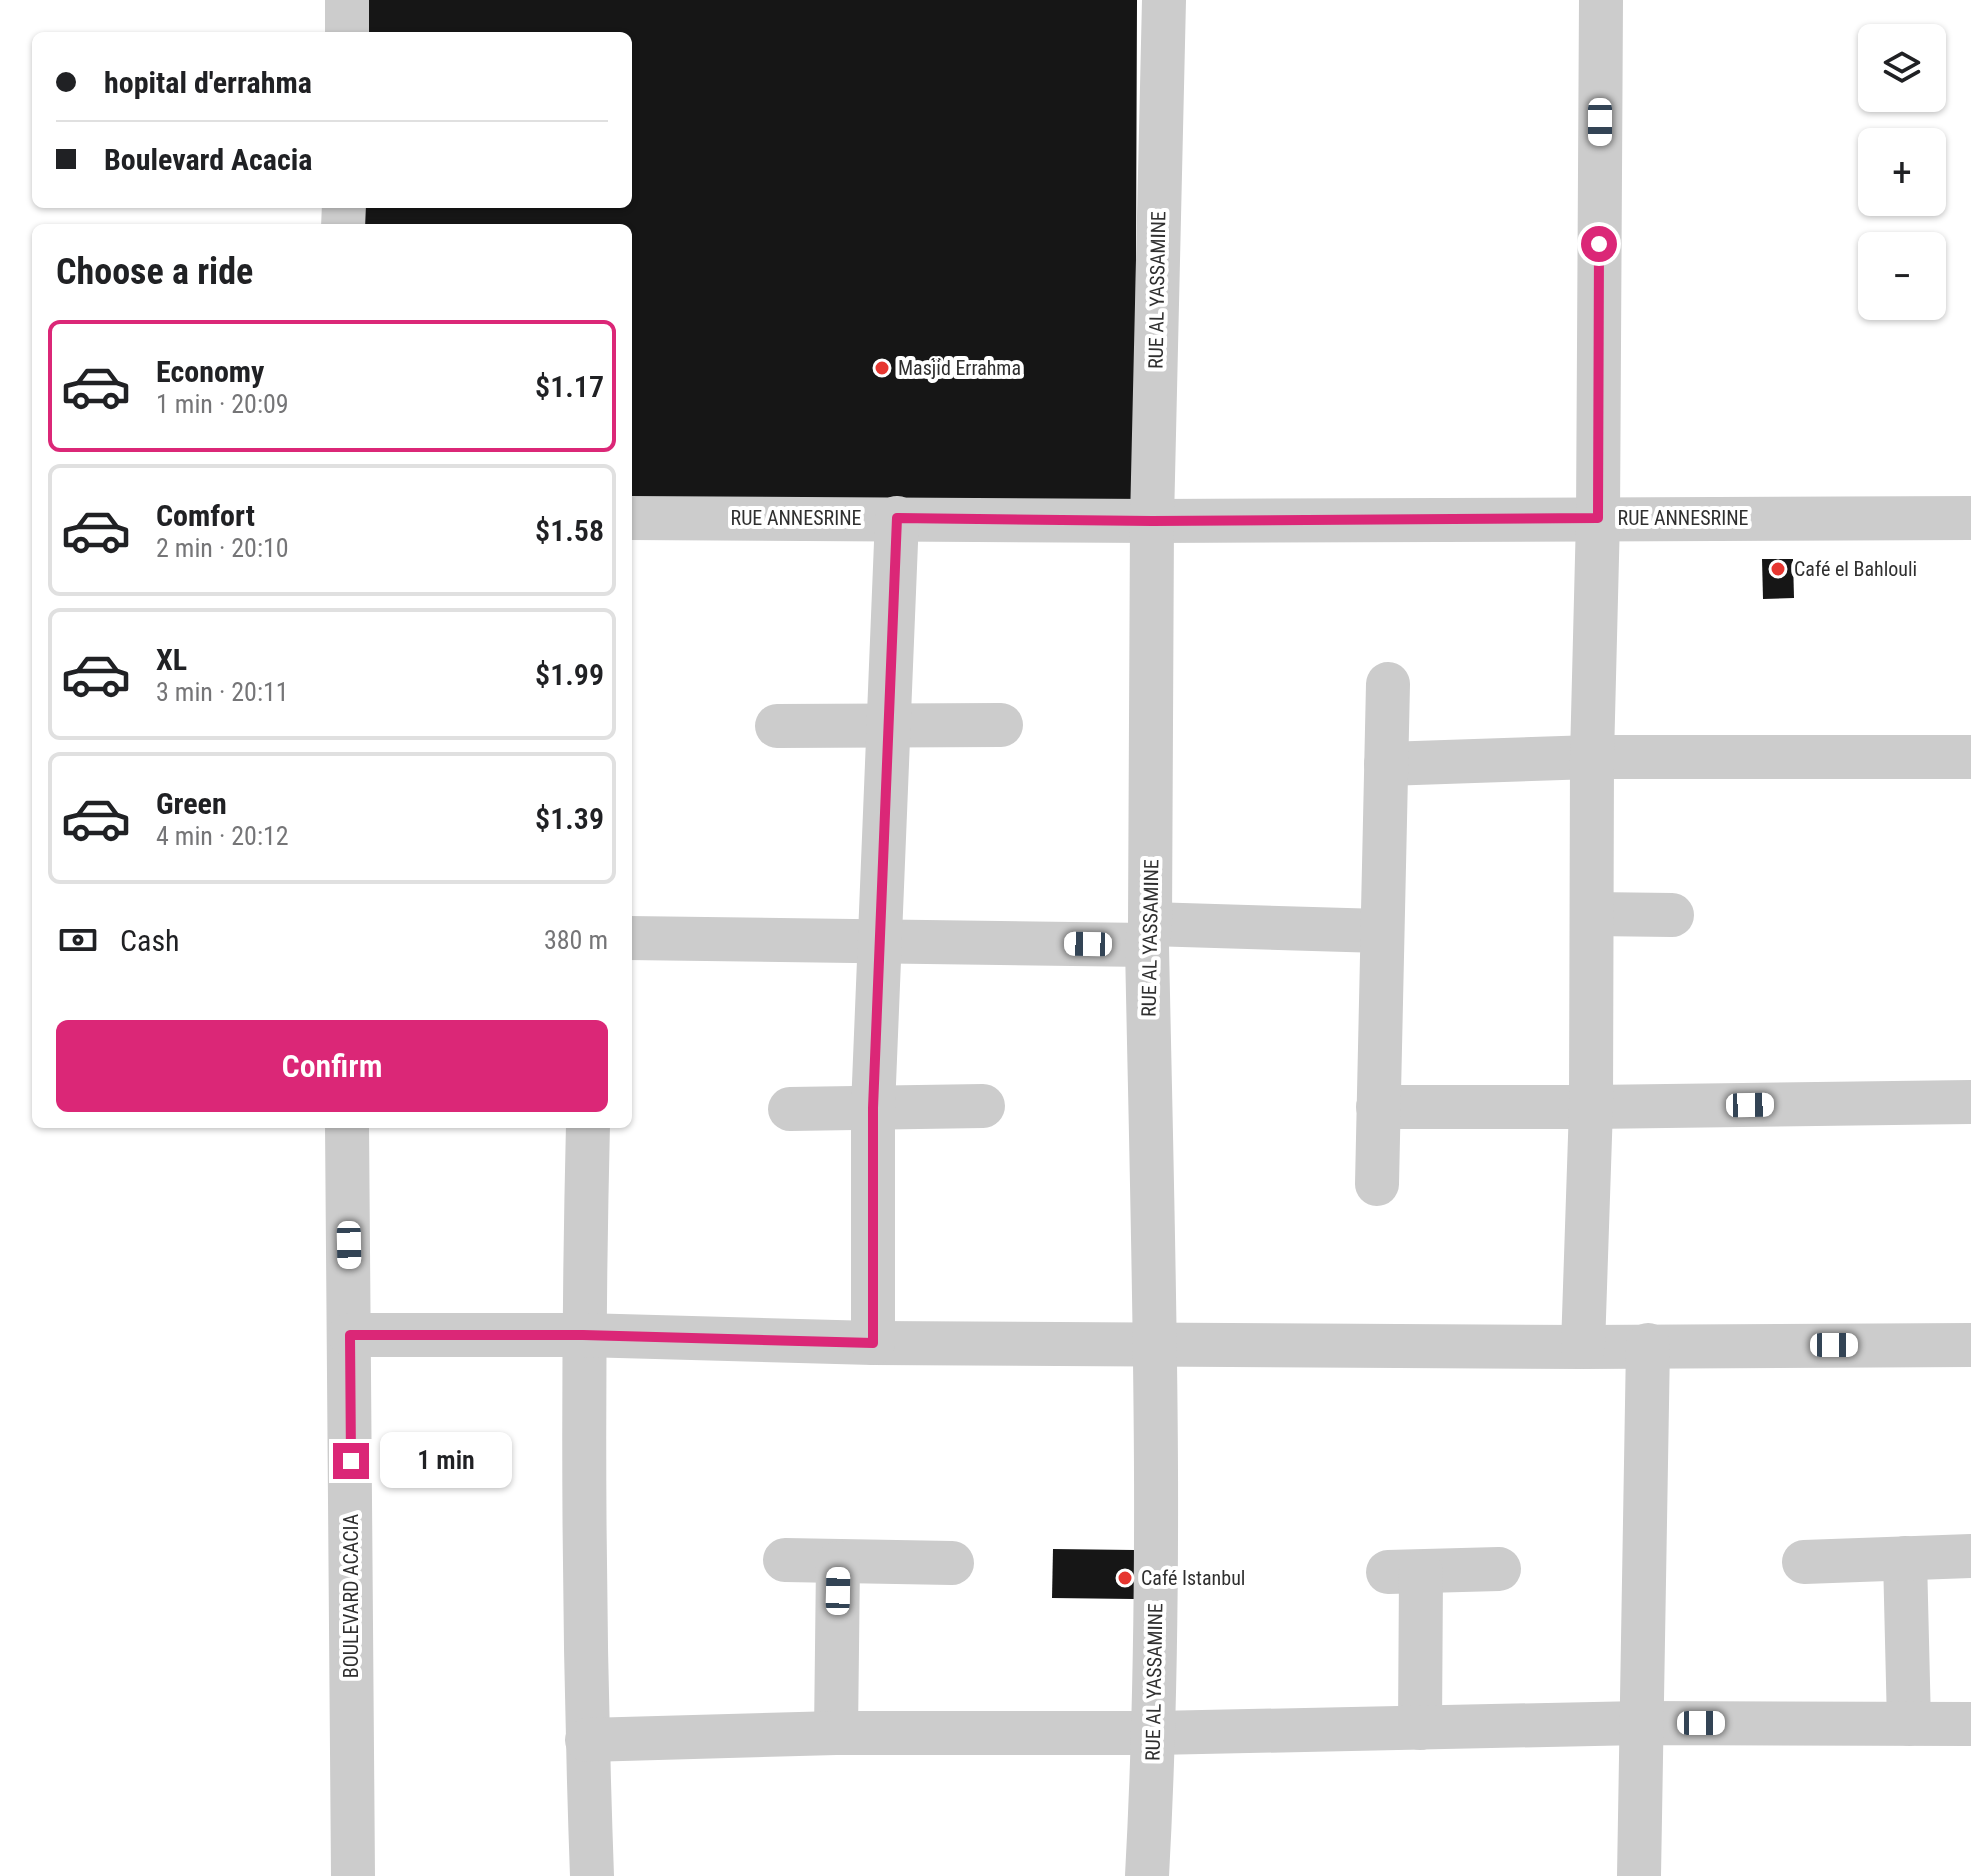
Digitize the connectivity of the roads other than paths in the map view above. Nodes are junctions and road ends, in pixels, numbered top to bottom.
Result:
1 (347, 0) edge
2 (1164, 0) edge
3 (1601, 0) edge
4 (347, 32) edge
5 (632, 518) edge
6 (897, 518) junction
7 (1598, 518) junction
8 (1971, 518) edge
9 (1152, 521) junction
10 (1388, 684) dead end
11 (888, 725) junction
12 (1001, 725) dead end
13 (777, 726) dead end
14 (1592, 757) junction
15 (1971, 757) edge
16 (1386, 764) junction
17 (1593, 914) junction
18 (1672, 915) dead end
19 (1381, 931) junction
20 (1149, 935) junction
21 (632, 938) edge
22 (880, 940) junction
23 (1971, 1102) edge
24 (983, 1106) dead end
25 (1378, 1107) junction
26 (1591, 1107) junction
27 (873, 1108) junction
28 (790, 1109) dead end
29 (347, 1128) edge
30 (588, 1128) edge
31 (1377, 1184) dead end
32 (350, 1335) junction
33 (583, 1335) junction
34 (873, 1343) junction
35 (1155, 1345) junction
36 (1648, 1345) junction
37 (1971, 1345) edge
38 (1583, 1347) junction
39 (1971, 1556) edge
40 (1905, 1558) junction
41 (785, 1560) dead end
42 (1804, 1562) dead end
43 (838, 1563) junction
44 (952, 1563) dead end
45 (1499, 1569) dead end
46 (1641, 1723) junction
47 (1909, 1724) junction
48 (1971, 1724) edge
49 (1420, 1728) junction
50 (836, 1733) junction
51 (1155, 1733) junction
52 (587, 1740) junction
53 (353, 1876) edge
54 (592, 1876) edge
55 (1147, 1876) edge
56 (1639, 1876) edge

1 - 4 street
2 - 9 street, RUE AL YASSAMINE
3 - 7 street
5 - 6 street, RUE ANNESRINE
6 - 9 street, RUE ANNESRINE
6 - 11 street
7 - 8 street, RUE ANNESRINE
7 - 9 street, RUE ANNESRINE
7 - 14 street
9 - 20 street, RUE AL YASSAMINE
10 - 16 street
11 - 12 street
11 - 13 street
11 - 22 street
14 - 15 street
14 - 16 street
14 - 17 street
16 - 19 street
17 - 18 street
17 - 26 street
19 - 20 street
19 - 25 street
20 - 22 street
20 - 35 street, RUE AL YASSAMINE
21 - 22 street
22 - 27 street
23 - 26 street
24 - 27 street
25 - 26 street
25 - 31 street
26 - 38 street
27 - 28 street
27 - 34 street
29 - 32 street, BOULEVARD ACACIA
30 - 33 street
32 - 33 street
32 - 53 street, BOULEVARD ACACIA
33 - 34 street
33 - 52 street
34 - 35 street
35 - 38 street
35 - 51 street, RUE AL YASSAMINE
36 - 37 street
36 - 38 street
36 - 46 street
39 - 40 street
40 - 42 street
40 - 47 street
41 - 43 street
43 - 44 street
43 - 50 street
45 - 49 street
46 - 47 street
46 - 49 street
46 - 56 street
47 - 48 street
49 - 51 street
50 - 51 street
50 - 52 street
51 - 55 street, RUE AL YASSAMINE
52 - 54 street

